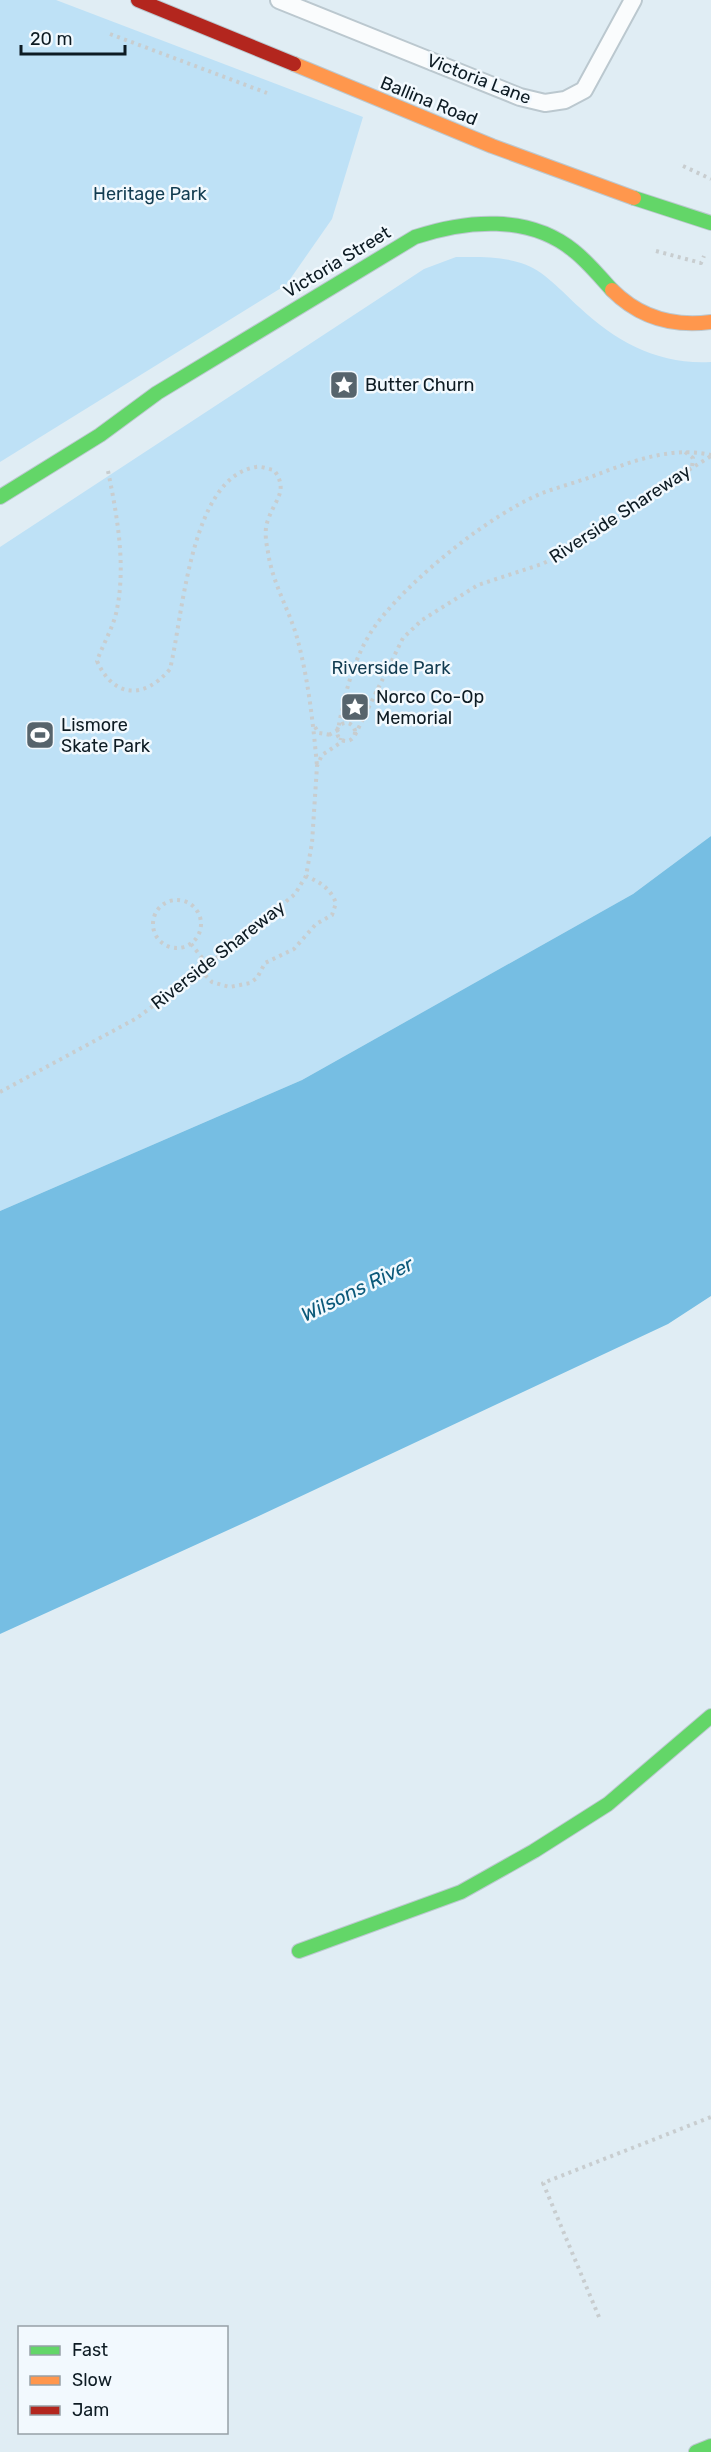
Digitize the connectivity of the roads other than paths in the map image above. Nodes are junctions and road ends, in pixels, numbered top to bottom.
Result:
1 (138, 0) edge
2 (279, 0) edge
3 (633, 0) edge
4 (711, 223) edge
5 (711, 322) edge
6 (0, 497) edge
7 (711, 1716) edge
8 (298, 1951) dead end
9 (711, 2446) edge
10 (696, 2452) edge

1 - 4 street, Ballina Road
2 - 3 lane, Victoria Lane
5 - 6 street, Victoria Street
7 - 8 street
9 - 10 street

